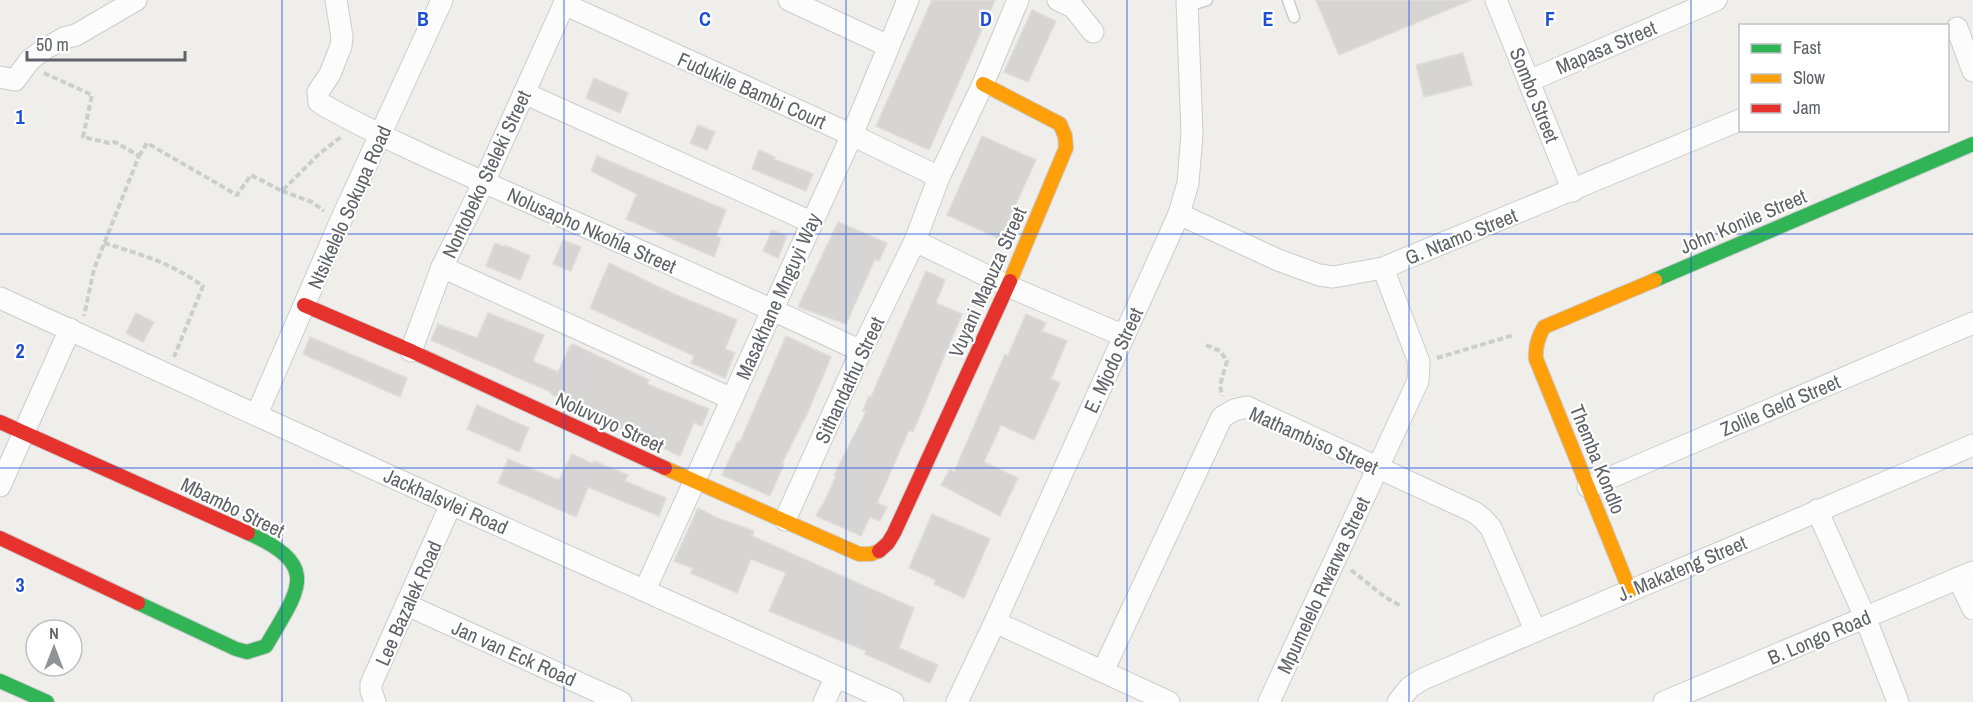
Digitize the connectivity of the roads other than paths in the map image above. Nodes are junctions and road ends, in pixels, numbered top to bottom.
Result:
1 (136, 0) edge
2 (336, 0) edge
3 (442, 0) edge
4 (789, 0) edge
5 (908, 0) edge
6 (1018, 0) edge
7 (1058, 0) edge
8 (1288, 0) edge
9 (1496, 0) edge
10 (1716, 0) edge
11 (565, 2) edge
12 (1194, 2) edge
13 (1294, 17) dead end
14 (1959, 27) edge
15 (1093, 32) dead end
16 (888, 46) junction
17 (1973, 71) edge
18 (0, 77) edge
19 (1529, 81) junction
20 (983, 84) junction
21 (524, 93) junction
22 (1739, 120) edge
23 (381, 135) junction
24 (852, 135) junction
25 (1973, 144) edge
26 (939, 177) junction
27 (484, 182) junction
28 (1573, 191) junction
29 (1179, 214) junction
30 (811, 222) junction
31 (915, 241) junction
32 (442, 267) junction
33 (1383, 268) junction
34 (1008, 286) junction
35 (0, 298) edge
36 (304, 305) junction
37 (772, 309) junction
38 (1973, 323) edge
39 (70, 329) junction
40 (1124, 336) junction
41 (1537, 342) joint
42 (411, 351) junction
43 (861, 351) junction
44 (732, 399) junction
45 (257, 414) junction
46 (0, 422) edge
47 (24, 433) junction
48 (1973, 445) edge
49 (1378, 468) junction
50 (696, 482) junction
51 (0, 486) edge
52 (1588, 487) junction
53 (451, 504) junction
54 (1817, 510) junction
55 (785, 520) junction
56 (894, 533) joint
57 (0, 538) edge
58 (1966, 575) edge
59 (645, 590) junction
60 (1630, 591) junction
61 (407, 605) junction
62 (1973, 609) edge
63 (1865, 617) junction
64 (995, 622) junction
65 (1535, 630) junction
66 (1103, 671) junction
67 (836, 677) junction
68 (0, 681) edge
69 (47, 702) edge
70 (375, 702) edge
71 (621, 702) edge
72 (824, 702) edge
73 (893, 702) edge
74 (957, 702) edge
75 (1169, 702) edge
76 (1269, 702) edge
77 (1398, 702) edge
78 (1664, 702) edge
79 (1898, 702) edge

1 - 18 street
2 - 23 street, Nolusapho Nkohla Street
3 - 23 street, Ntsikelelo Sokupa Road
4 - 16 street
5 - 16 street, Masakhane Mnguyi Way
6 - 20 street, Sithandathu Street
7 - 15 street
8 - 13 lane
9 - 19 street, Sombo Street
10 - 19 street, Mapasa Street
11 - 21 street, Nontobeko Steleki Street
11 - 24 street, Fudukile Bambi Court
12 - 29 street, E. Mjodo Street
14 - 17 street
16 - 24 street, Masakhane Mnguyi Way
19 - 28 street, Sombo Street
20 - 26 street, Sithandathu Street
20 - 34 street, Vuyani Mapuza Street
21 - 27 street, Nontobeko Steleki Street
21 - 30 street
22 - 28 street, G. Ntamo Street
23 - 27 street, Nolusapho Nkohla Street
23 - 36 street, Ntsikelelo Sokupa Road
24 - 26 street, Fudukile Bambi Court
24 - 30 street, Masakhane Mnguyi Way
25 - 41 street, John Konile Street
26 - 31 street, Sithandathu Street
27 - 32 street, Nontobeko Steleki Street
27 - 37 street, Nolusapho Nkohla Street
28 - 33 street, G. Ntamo Street
29 - 33 street, G. Ntamo Street
29 - 40 street, E. Mjodo Street
30 - 37 street, Masakhane Mnguyi Way
31 - 34 street
31 - 43 street, Sithandathu Street
32 - 42 street, Nontobeko Steleki Street
32 - 44 street
33 - 49 street, Mpumelelo Rwarwa Street
34 - 40 street
34 - 56 street, Vuyani Mapuza Street
35 - 39 street, Jackhalsvlei Road
36 - 42 street, Noluvuyo Street
36 - 45 street, Ntsikelelo Sokupa Road
37 - 43 street, Nolusapho Nkohla Street
37 - 44 street, Masakhane Mnguyi Way
38 - 52 street, Zolile Geld Street
39 - 45 street, Jackhalsvlei Road
39 - 47 street
40 - 64 street, E. Mjodo Street
41 - 52 street, Themba Kondlo
42 - 50 street, Noluvuyo Street
43 - 55 street, Sithandathu Street
44 - 50 street, Masakhane Mnguyi Way
45 - 53 street, Jackhalsvlei Road
46 - 47 street, Mbambo Street
47 - 51 street
47 - 57 street, Mbambo Street
48 - 54 street, J. Makateng Street
49 - 65 street, Mathambiso Street
49 - 66 street, Mathambiso Street
49 - 76 street, Mpumelelo Rwarwa Street
50 - 55 street, Noluvuyo Street
50 - 59 street, Masakhane Mnguyi Way
52 - 60 street, Themba Kondlo
53 - 59 street, Jackhalsvlei Road
53 - 61 street, Lee Bazalek Road
54 - 60 street, J. Makateng Street
54 - 63 street
55 - 56 street, Noluvuyo Street
58 - 62 street
58 - 63 street, B. Longo Road
59 - 67 street, Jackhalsvlei Road
60 - 65 street, J. Makateng Street
61 - 70 street, Lee Bazalek Road
61 - 71 street, Jan van Eck Road
63 - 78 street, B. Longo Road
63 - 79 street
64 - 66 street
64 - 74 street, E. Mjodo Street
65 - 77 street, J. Makateng Street
66 - 75 street
67 - 72 street
67 - 73 street, Jackhalsvlei Road
68 - 69 street

